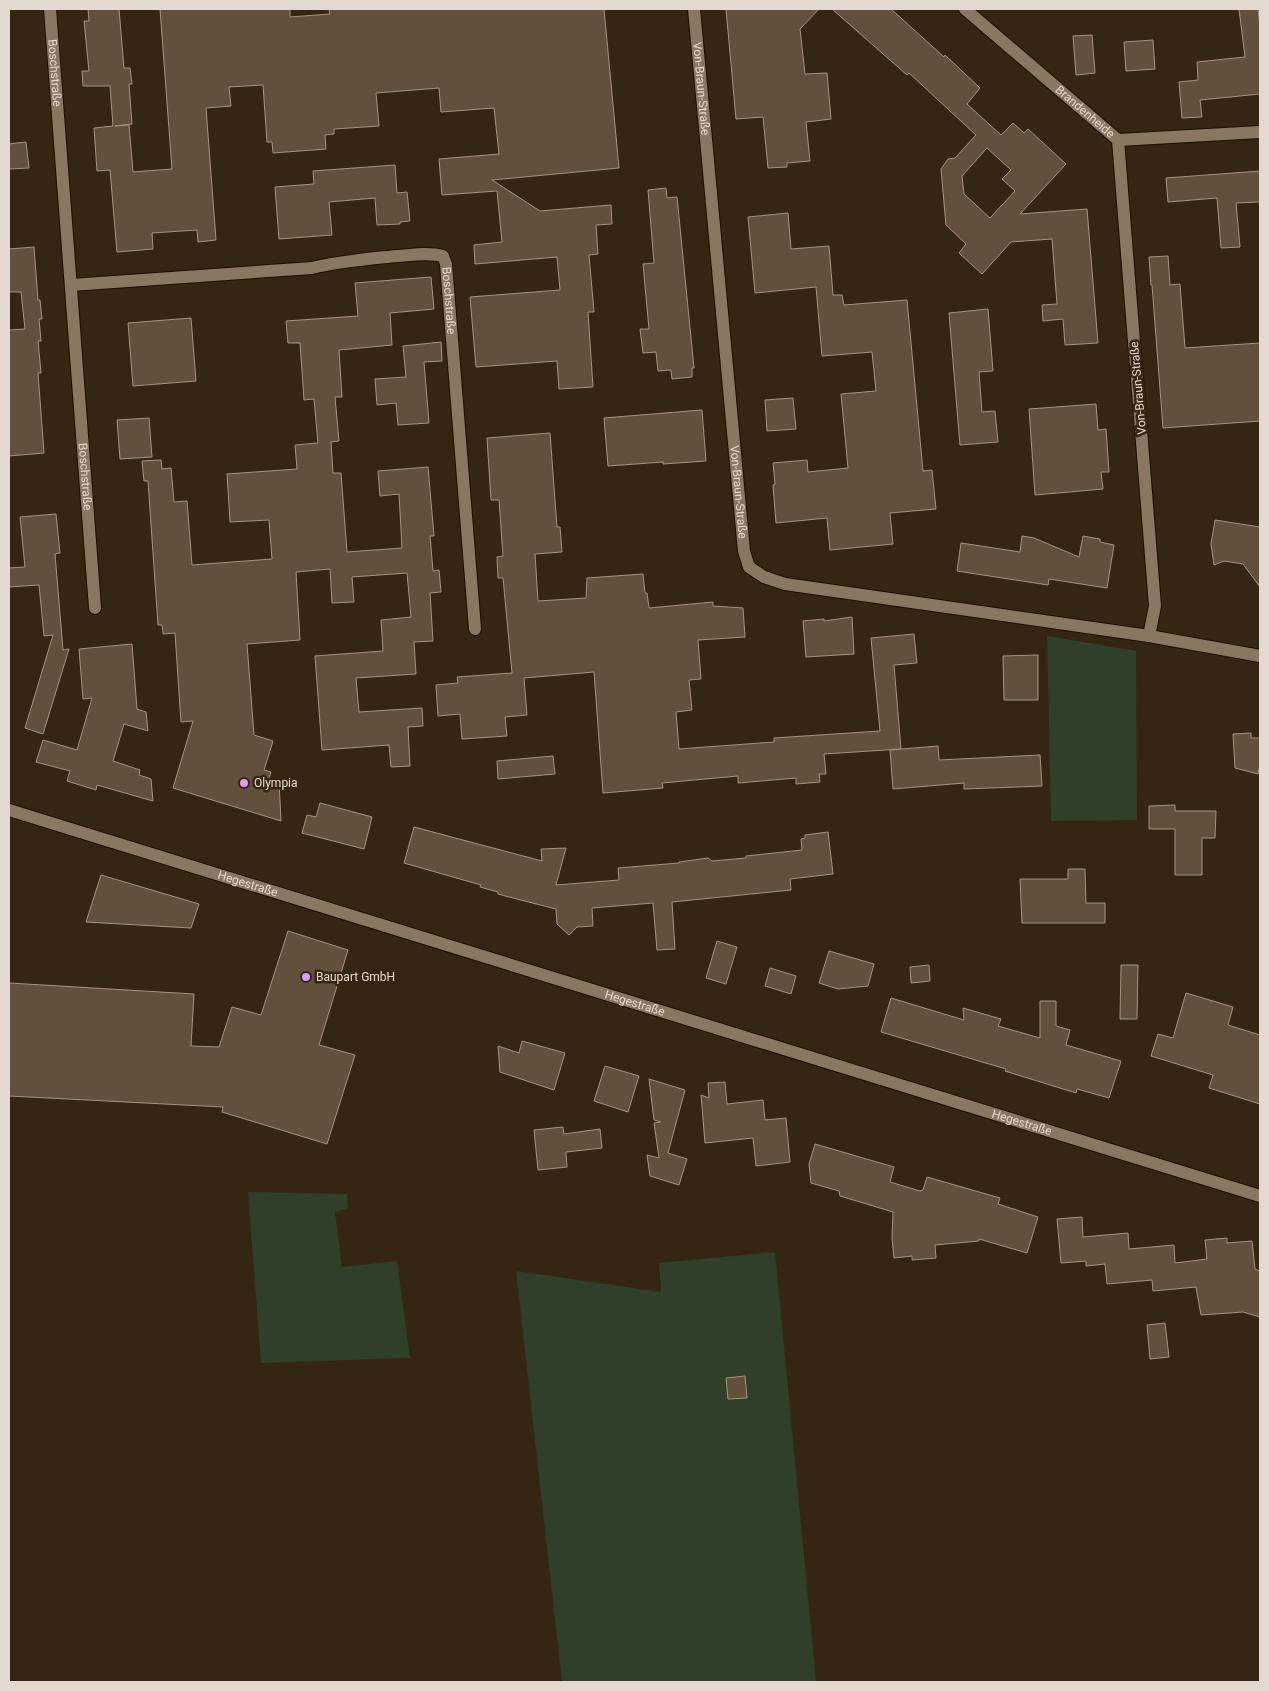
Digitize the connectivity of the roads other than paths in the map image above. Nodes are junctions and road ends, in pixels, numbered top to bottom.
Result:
1 (50, 9) edge
2 (694, 9) edge
3 (965, 9) edge
4 (1260, 132) edge
5 (1118, 140) junction
6 (71, 285) junction
7 (95, 608) dead end
8 (475, 629) dead end
9 (1150, 636) junction
10 (1260, 656) edge
11 (9, 810) edge
12 (1260, 1196) edge

1 - 6 street, Boschstraße
2 - 9 street, Von-Braun-Straße
3 - 5 street, Brandenheide
4 - 5 street, Brandenheide
5 - 9 street, Von-Braun-Straße
6 - 7 street, Boschstraße
6 - 8 street, Boschstraße
9 - 10 street, Von-Braun-Straße
11 - 12 street, Hegestraße

